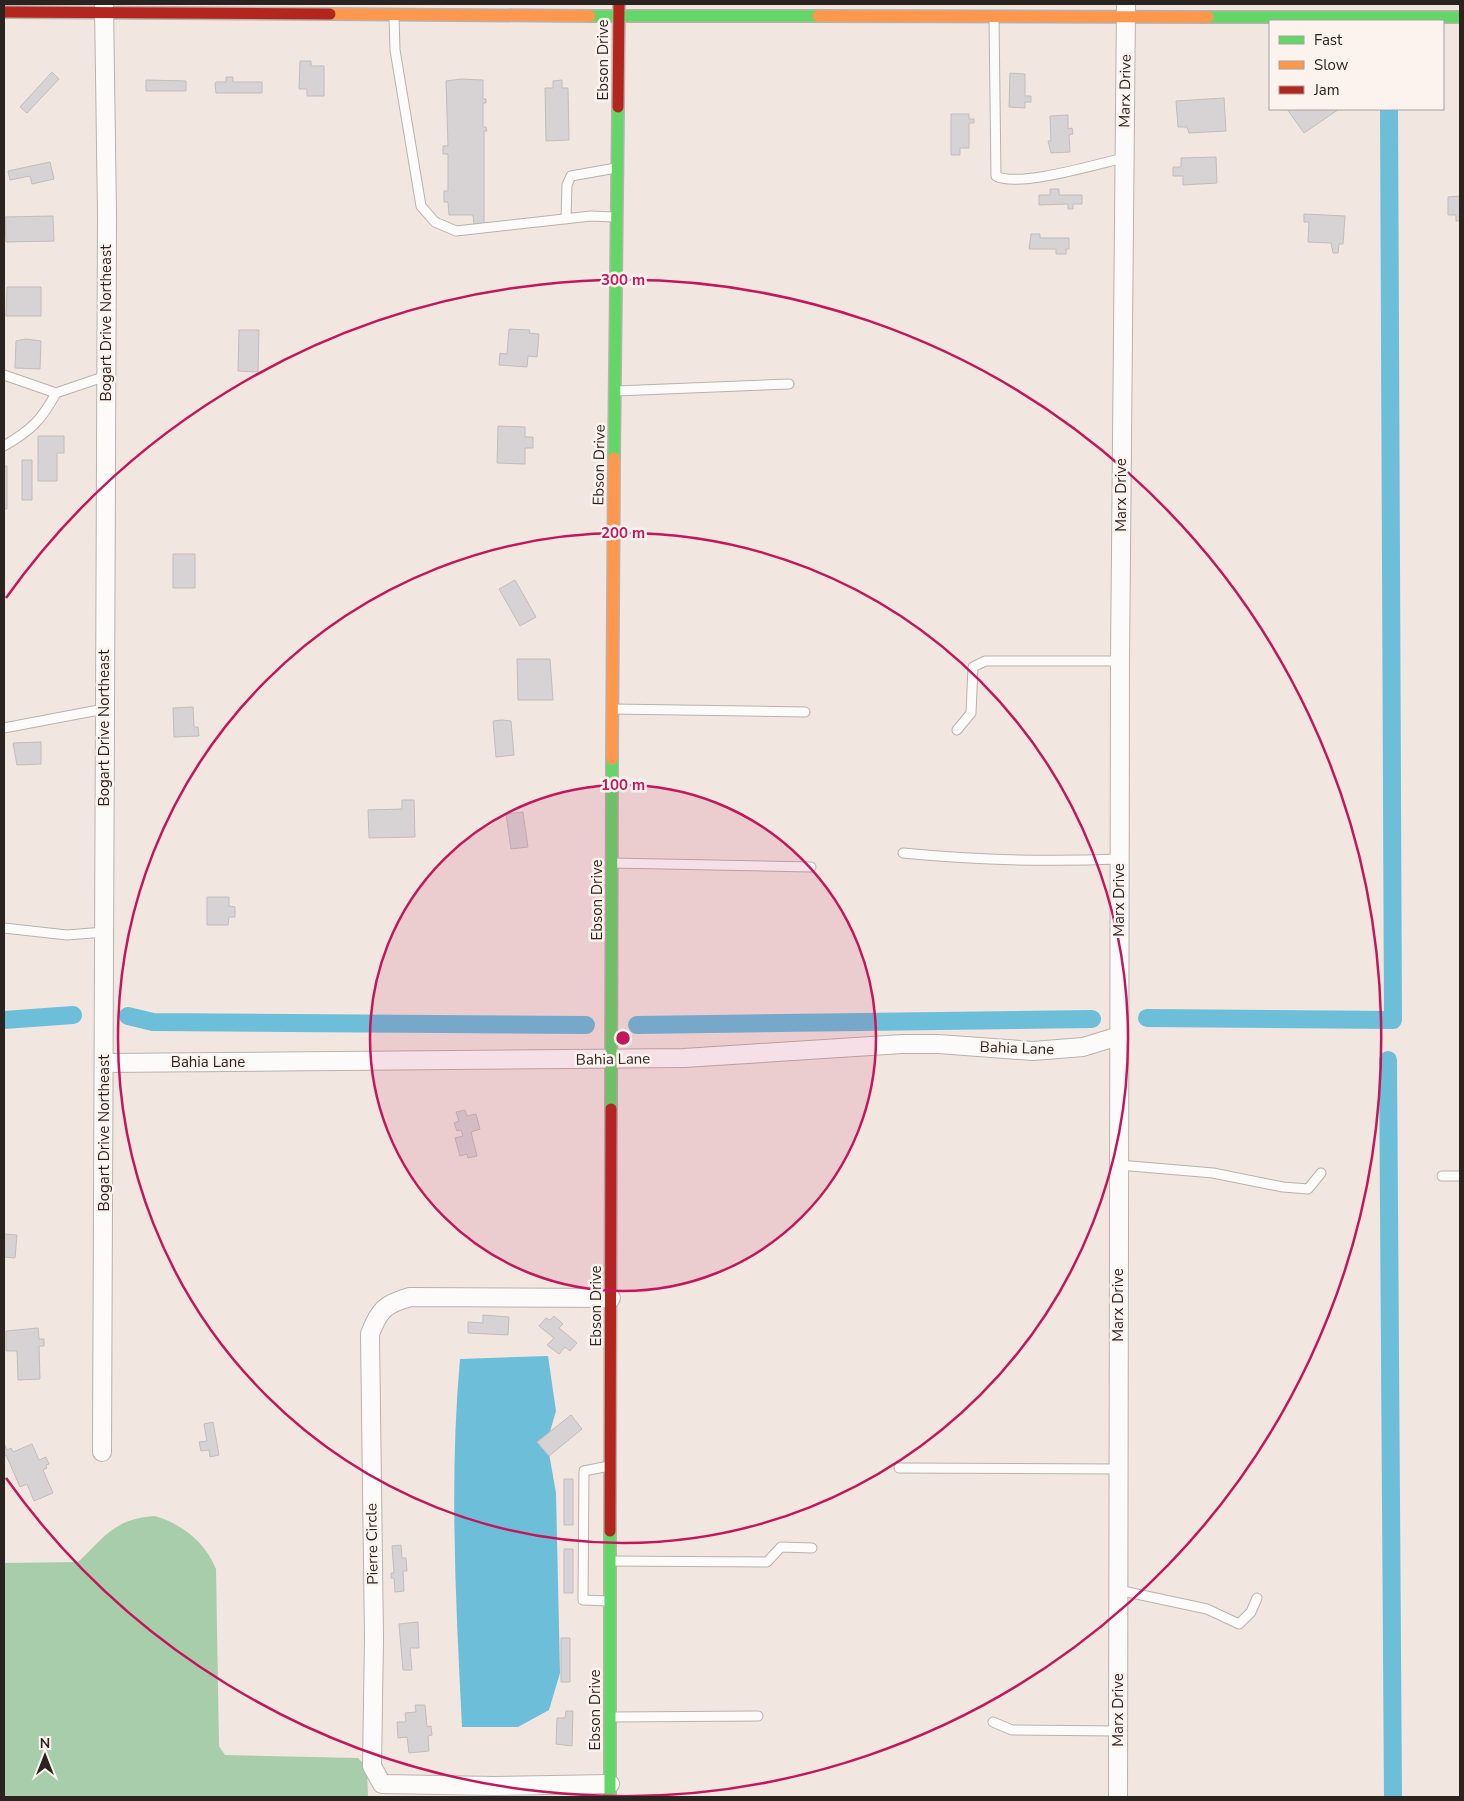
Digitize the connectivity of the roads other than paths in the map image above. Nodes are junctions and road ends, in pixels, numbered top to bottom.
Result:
1 (619, 4) edge
2 (104, 8) edge
3 (238, 8) edge
4 (1126, 9) edge
5 (4, 12) edge
6 (394, 14) junction
7 (994, 15) junction
8 (619, 16) junction
9 (1460, 17) edge
10 (1124, 158) junction
11 (617, 168) junction
12 (617, 217) junction
13 (566, 219) junction
14 (4, 375) edge
15 (106, 376) junction
16 (789, 384) dead end
17 (615, 390) junction
18 (56, 393) junction
19 (4, 446) edge
20 (1120, 660) junction
21 (104, 709) junction
22 (612, 709) junction
23 (805, 712) dead end
24 (4, 728) edge
25 (957, 730) dead end
26 (903, 853) dead end
27 (1120, 860) junction
28 (612, 862) junction
29 (811, 867) dead end
30 (4, 928) edge
31 (104, 932) junction
32 (1119, 1036) junction
33 (611, 1059) junction
34 (104, 1063) junction
35 (1119, 1165) junction
36 (1321, 1173) dead end
37 (1442, 1176) dead end
38 (1460, 1176) edge
39 (611, 1298) junction
40 (102, 1452) dead end
41 (611, 1466) junction
42 (899, 1468) dead end
43 (1118, 1469) junction
44 (812, 1548) dead end
45 (611, 1561) junction
46 (1118, 1590) junction
47 (1257, 1598) dead end
48 (610, 1601) junction
49 (610, 1716) junction
50 (758, 1716) dead end
51 (993, 1722) dead end
52 (1118, 1731) junction
53 (610, 1791) edge
54 (1118, 1797) edge

1 - 8 street, Ebson Drive
2 - 3 street
2 - 5 street
2 - 15 street, Bogart Drive Northeast
3 - 6 street
4 - 7 street
4 - 9 street
4 - 10 street, Marx Drive
6 - 8 street
6 - 13 lane
7 - 8 street
7 - 10 lane
8 - 11 street, Ebson Drive
10 - 20 street, Marx Drive
11 - 12 street, Ebson Drive
11 - 13 lane
12 - 13 lane
12 - 17 street, Ebson Drive
14 - 18 lane
15 - 18 lane
15 - 21 street, Bogart Drive Northeast
16 - 17 lane
17 - 22 street, Ebson Drive
18 - 19 lane
20 - 25 lane
20 - 27 street, Marx Drive
21 - 24 lane
21 - 31 street, Bogart Drive Northeast
22 - 23 lane
22 - 28 street, Ebson Drive
26 - 27 lane
27 - 32 street, Marx Drive
28 - 29 lane
28 - 33 street, Ebson Drive
30 - 31 lane
31 - 34 street, Bogart Drive Northeast
32 - 33 street, Bahia Lane
32 - 35 street, Marx Drive
33 - 34 street, Bahia Lane
33 - 39 street, Ebson Drive
34 - 40 street, Bogart Drive Northeast
35 - 36 lane
35 - 43 street, Marx Drive
37 - 38 lane
39 - 41 street, Ebson Drive
39 - 53 street, Pierre Circle
41 - 45 street, Ebson Drive
41 - 48 lane
42 - 43 lane
43 - 46 street, Marx Drive
44 - 45 lane
45 - 48 street, Ebson Drive
46 - 47 lane
46 - 52 street, Marx Drive
48 - 49 street, Ebson Drive
49 - 50 lane
49 - 53 street, Ebson Drive
51 - 52 lane
52 - 54 street, Marx Drive

